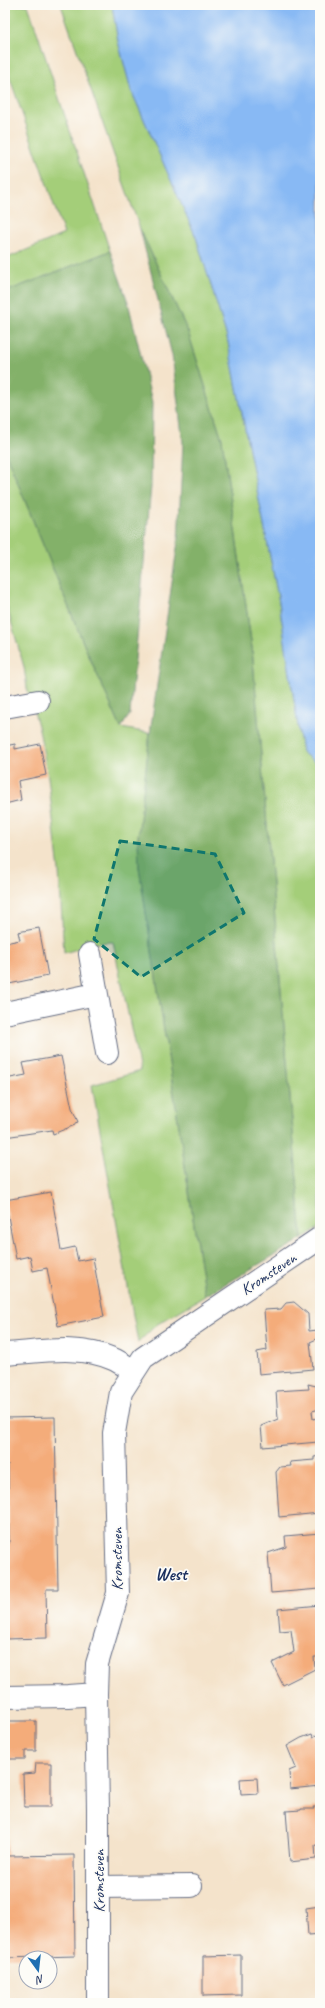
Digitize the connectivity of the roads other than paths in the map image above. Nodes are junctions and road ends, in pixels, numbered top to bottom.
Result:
1 (38, 700) dead end
2 (5, 707) edge
3 (90, 954) dead end
4 (96, 994) junction
5 (5, 1014) edge
6 (107, 1053) dead end
7 (320, 1238) edge
8 (5, 1354) edge
9 (134, 1371) junction
10 (96, 1694) junction
11 (5, 1697) edge
12 (191, 1886) dead end
13 (98, 1888) junction
14 (98, 2003) edge

1 - 2 street
3 - 4 street
4 - 5 street
4 - 6 street
7 - 9 street, Kromsteven
8 - 9 street
9 - 10 street, Kromsteven
10 - 11 street
10 - 13 street, Kromsteven
12 - 13 street
13 - 14 street, Kromsteven

